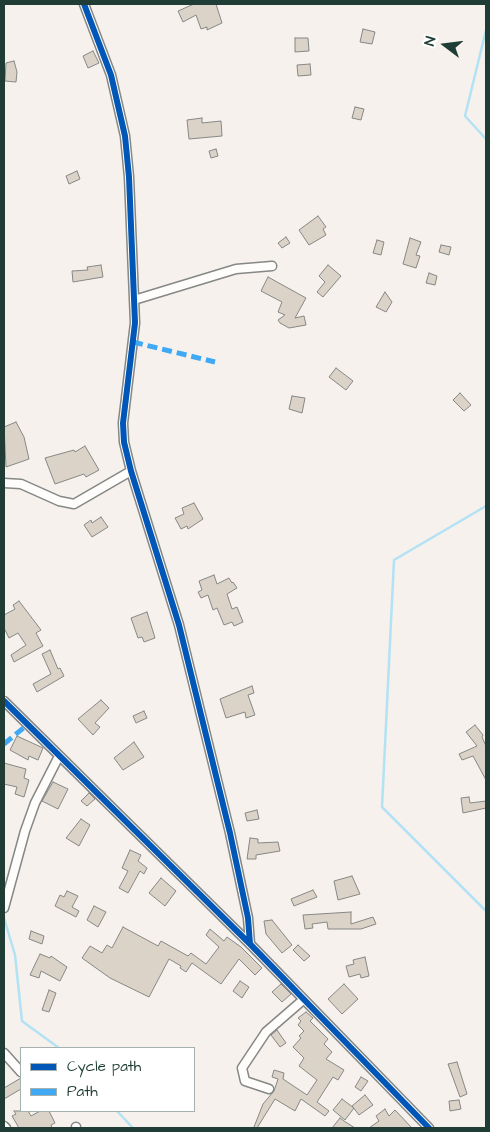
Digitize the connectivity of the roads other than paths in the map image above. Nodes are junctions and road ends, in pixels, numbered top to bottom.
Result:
1 (84, 4) edge
2 (272, 266) dead end
3 (134, 300) junction
4 (131, 471) junction
5 (4, 483) edge
6 (4, 701) edge
7 (59, 756) junction
8 (4, 908) edge
9 (250, 944) junction
10 (303, 1000) junction
11 (4, 1053) edge
12 (20, 1071) edge
13 (269, 1089) dead end
14 (429, 1128) edge

1 - 3 street
2 - 3 street
3 - 4 street
4 - 5 street
4 - 9 street
6 - 7 street
7 - 8 street
7 - 9 street
9 - 10 street
10 - 13 street
10 - 14 street
11 - 12 street

